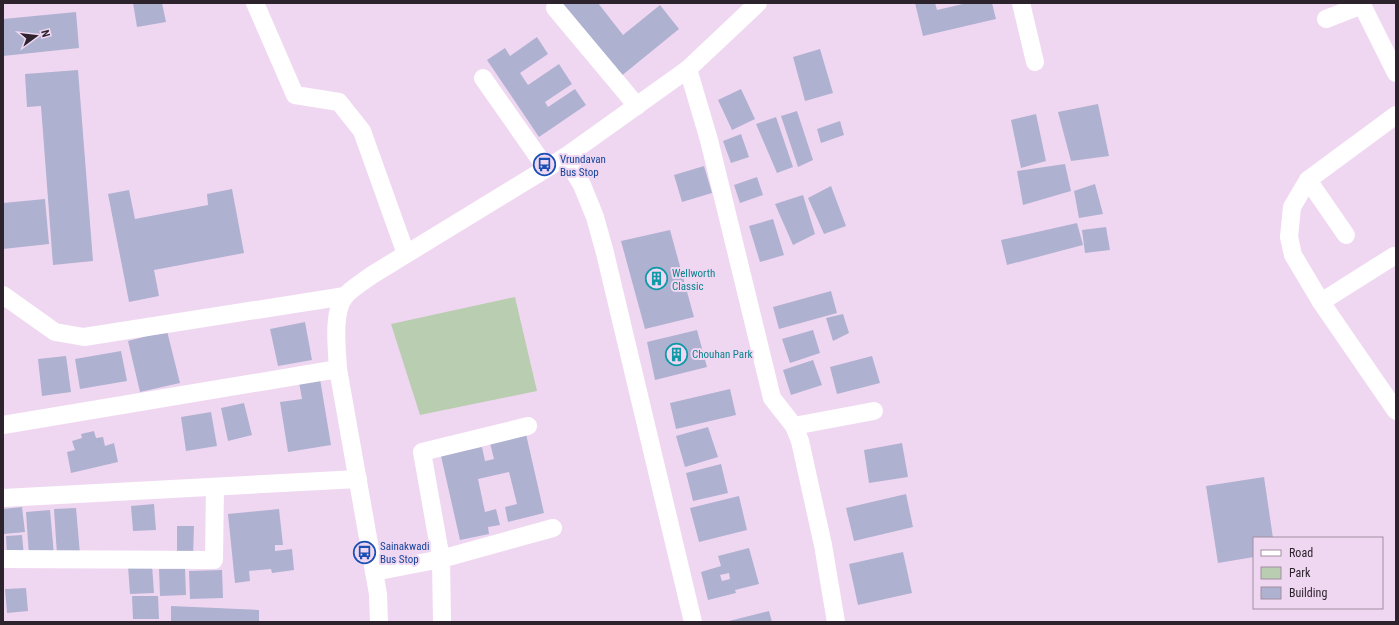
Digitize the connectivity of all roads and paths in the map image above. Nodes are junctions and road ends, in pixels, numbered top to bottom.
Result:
1 (255, 3) edge
2 (758, 3) edge
3 (1021, 3) edge
4 (1362, 4) edge
5 (555, 8) dead end
6 (1326, 20) dead end
7 (1035, 62) dead end
8 (688, 69) junction
9 (1396, 73) edge
10 (483, 78) dead end
11 (637, 106) junction
12 (1396, 116) edge
13 (565, 157) junction
14 (546, 168) junction
15 (1308, 180) junction
16 (1346, 235) dead end
17 (406, 254) junction
18 (1394, 256) dead end
19 (3, 295) edge
20 (345, 296) junction
21 (1321, 302) junction
22 (338, 369) junction
23 (1396, 410) edge
24 (874, 411) dead end
25 (3, 425) edge
26 (528, 426) dead end
27 (794, 426) junction
28 (358, 479) junction
29 (215, 487) junction
30 (3, 498) edge
31 (553, 528) dead end
32 (441, 559) junction
33 (3, 560) edge
34 (374, 572) junction
35 (379, 622) edge
36 (442, 622) edge
37 (693, 622) edge
38 (836, 622) edge

1 - 17 street
2 - 8 street
3 - 7 street
4 - 6 street
4 - 9 street
5 - 11 street
8 - 11 street
8 - 27 street
10 - 14 street
11 - 13 street
12 - 15 street
13 - 14 street
13 - 37 street
14 - 17 street
15 - 16 street
15 - 21 street
17 - 20 street
18 - 21 street
19 - 20 street
20 - 22 street
21 - 23 street
22 - 25 street
22 - 28 street
24 - 27 street
26 - 32 street
27 - 38 street
28 - 29 street
28 - 34 street
29 - 30 street
29 - 33 street
31 - 32 street
32 - 34 street
32 - 36 street
34 - 35 street

